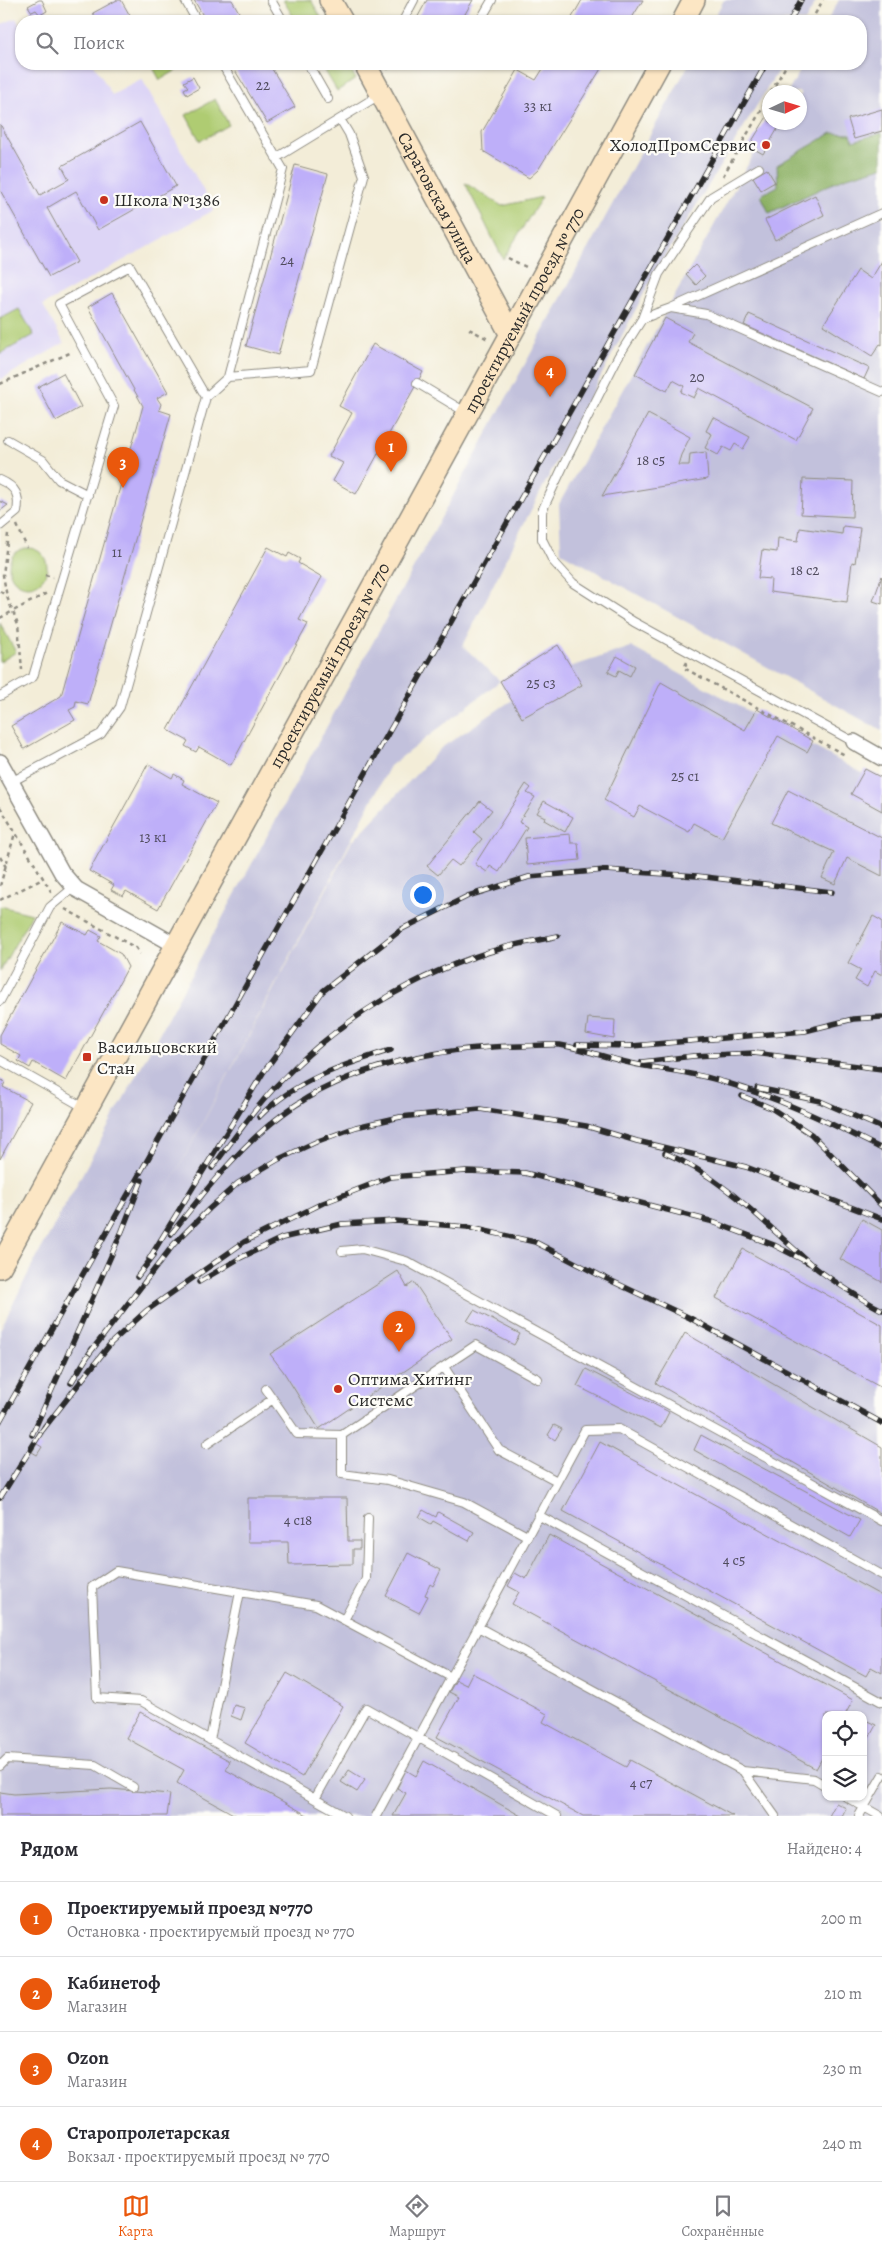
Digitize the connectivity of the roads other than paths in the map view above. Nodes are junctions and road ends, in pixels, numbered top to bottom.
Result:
1 (185, 0) edge
2 (271, 0) edge
3 (330, 0) edge
4 (414, 0) edge
5 (492, 0) edge
6 (694, 0) edge
7 (194, 15) edge
8 (280, 15) edge
9 (339, 15) edge
10 (406, 15) edge
11 (483, 15) edge
12 (685, 15) edge
13 (225, 70) edge
14 (311, 70) edge
15 (368, 70) edge
16 (656, 70) edge
17 (381, 94) junction
18 (328, 99) dead end
19 (340, 119) junction
20 (276, 158) junction
21 (759, 168) dead end
22 (882, 213) edge
23 (671, 308) junction
24 (642, 318) junction
25 (510, 333) junction
26 (228, 377) junction
27 (417, 383) dead end
28 (882, 392) edge
29 (206, 397) junction
30 (467, 414) junction
31 (8, 440) dead end
32 (0, 480) edge
33 (88, 494) junction
34 (0, 526) edge
35 (0, 696) edge
36 (854, 742) joint
37 (882, 758) edge
38 (0, 762) edge
39 (11, 782) junction
40 (74, 887) junction
41 (176, 946) junction
42 (0, 1001) edge
43 (0, 1060) edge
44 (86, 1109) junction
45 (342, 1250) dead end
46 (0, 1267) edge
47 (444, 1367) junction
48 (538, 1379) dead end
49 (266, 1389) dead end
50 (273, 1399) junction
51 (342, 1435) junction
52 (207, 1444) dead end
53 (557, 1481) junction
54 (538, 1515) junction
55 (368, 1518) dead end
56 (882, 1521) edge
57 (527, 1536) junction
58 (882, 1575) edge
59 (240, 1592) junction
60 (344, 1620) junction
61 (478, 1627) junction
62 (451, 1677) junction
63 (882, 1702) edge
64 (418, 1738) junction
65 (210, 1740) junction
66 (0, 1766) edge
67 (743, 1771) junction
68 (882, 1776) edge
69 (822, 1784) edge
70 (133, 1787) dead end
71 (315, 1799) junction
72 (853, 1801) edge
73 (864, 1808) junction
74 (345, 1816) edge
75 (376, 1816) edge
76 (557, 1816) edge
77 (775, 1816) edge
78 (859, 1816) edge
79 (880, 1816) edge

1 - 7 lane
2 - 8 lane
3 - 9 street
4 - 10 lane
5 - 11 lane
6 - 12 street
13 - 20 lane
14 - 18 lane
15 - 17 street, Саратовская улица
16 - 25 street, проектируемый проезд № 770
17 - 19 lane
17 - 25 street, Саратовская улица
19 - 20 lane
19 - 26 lane
20 - 26 lane
21 - 24 lane
22 - 23 lane
23 - 24 lane
23 - 28 lane
24 - 36 lane
25 - 30 street, проектируемый проезд № 770
26 - 29 lane
27 - 30 lane
29 - 33 lane
29 - 39 lane
30 - 41 street, проектируемый проезд № 770
31 - 33 lane
32 - 34 lane
33 - 35 lane
36 - 37 street
38 - 39 street
39 - 40 street
40 - 41 street
40 - 42 lane
41 - 44 street, проектируемый проезд № 770
43 - 44 lane
44 - 46 street, проектируемый проезд № 770
45 - 56 lane
47 - 48 lane
47 - 51 lane
47 - 53 lane
49 - 50 lane
50 - 51 lane
50 - 52 lane
51 - 57 lane
53 - 54 lane
53 - 58 lane
54 - 57 lane
54 - 63 lane
55 - 60 lane
57 - 61 lane
59 - 60 lane
59 - 65 lane
59 - 65 lane
60 - 62 lane
61 - 62 lane
61 - 67 lane
62 - 64 lane
64 - 71 lane
64 - 75 lane
64 - 76 lane
65 - 71 lane
66 - 70 lane
67 - 69 lane
67 - 77 lane
68 - 73 lane
71 - 74 lane
72 - 73 lane
73 - 78 lane
73 - 79 lane

